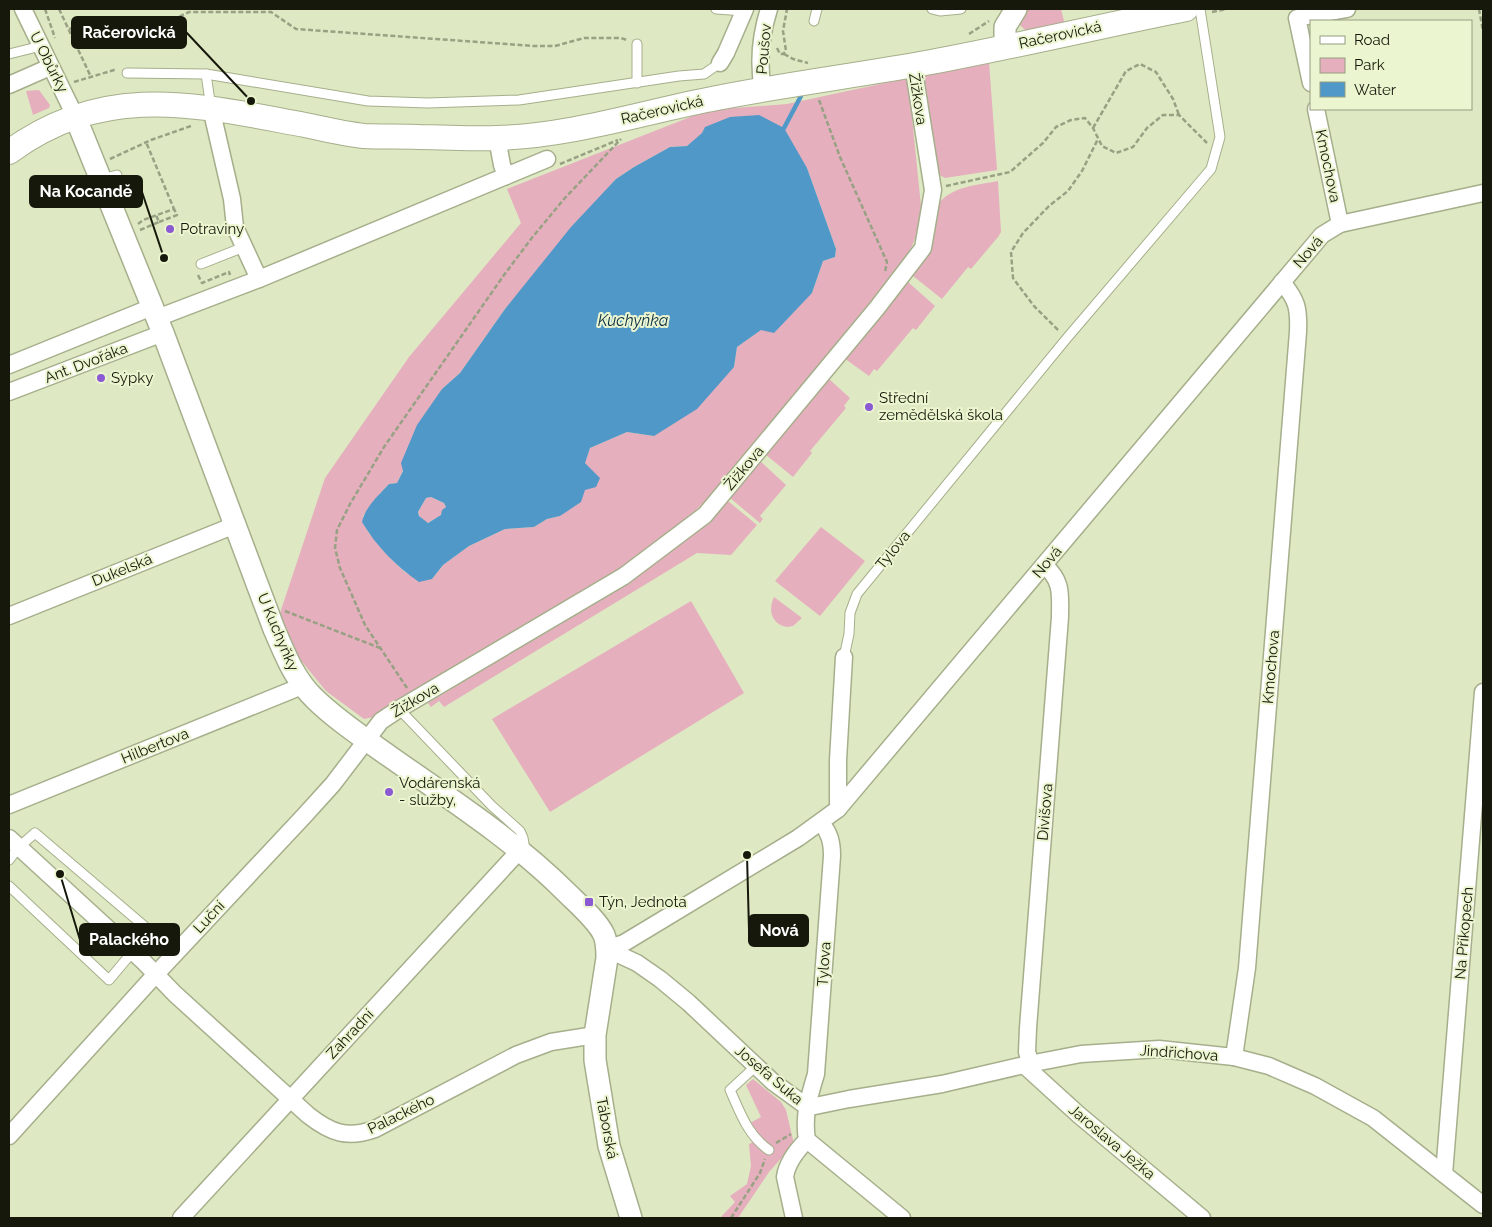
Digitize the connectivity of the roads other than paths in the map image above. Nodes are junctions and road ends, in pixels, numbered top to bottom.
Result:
1 (23, 9) edge
2 (716, 9) edge
3 (769, 9) edge
4 (817, 9) edge
5 (932, 9) edge
6 (961, 9) edge
7 (1016, 9) edge
8 (1186, 9) edge
9 (1200, 9) edge
10 (1347, 9) edge
11 (744, 10) edge
12 (1139, 14) edge
13 (814, 21) dead end
14 (637, 44) road end
15 (41, 46) junction
16 (1005, 47) junction
17 (9, 54) edge
18 (720, 62) joint
19 (913, 65) junction
20 (50, 68) junction
21 (127, 74) road end
22 (206, 74) junction
23 (1310, 78) edge
24 (637, 83) junction
25 (9, 86) edge
26 (763, 90) junction
27 (1316, 110) edge
28 (213, 115) junction
29 (75, 116) junction
30 (497, 138) junction
31 (9, 152) edge
32 (552, 162) road end
33 (506, 176) junction
34 (1483, 193) edge
35 (1340, 224) junction
36 (244, 247) junction
37 (201, 264) dead end
38 (259, 279) junction
39 (1282, 282) junction
40 (158, 319) junction
41 (9, 365) edge
42 (9, 392) edge
43 (234, 525) junction
44 (1044, 565) junction
45 (9, 616) edge
46 (844, 657) joint
47 (302, 686) junction
48 (1483, 692) edge
49 (406, 705) junction
50 (366, 740) junction
51 (9, 805) edge
52 (838, 809) junction
53 (821, 823) junction
54 (14, 842) edge
55 (522, 852) junction
56 (9, 860) edge
57 (9, 886) edge
58 (607, 949) junction
59 (132, 951) junction
60 (156, 974) junction
61 (596, 1036) junction
62 (1234, 1057) junction
63 (1027, 1064) junction
64 (756, 1066) junction
65 (291, 1098) junction
66 (806, 1106) junction
67 (806, 1135) junction
68 (9, 1136) edge
69 (769, 1150) road end
70 (1444, 1174) junction
71 (1483, 1206) edge
72 (181, 1218) edge
73 (631, 1218) edge
74 (794, 1218) edge
75 (902, 1218) edge
76 (1202, 1218) edge

1 - 15 street, U Obůrky
2 - 11 lane
3 - 26 street, Poušov
4 - 13 lane
5 - 6 lane
7 - 16 street
8 - 12 main road, Račerovická
9 - 46 lane, Tylova
10 - 23 street
11 - 18 street
12 - 16 main road, Račerovická
14 - 24 lane
15 - 17 lane
15 - 20 street, U Obůrky
16 - 19 main road, Račerovická
18 - 24 lane
19 - 26 main road, Račerovická
19 - 49 street, Žižkova
20 - 25 street
20 - 29 street, U Obůrky
21 - 22 lane
22 - 24 lane
22 - 28 lane
26 - 30 main road, Račerovická
27 - 35 street, Kmochova
28 - 29 main road, Račerovická
28 - 30 main road, Račerovická
28 - 36 street
29 - 31 main road, Račerovická
29 - 40 street, U Kuchyňky
30 - 33 street
32 - 33 street
33 - 38 street
34 - 35 street, Nová
35 - 39 street, Nová
36 - 37 lane
36 - 38 street
38 - 40 street
39 - 44 street, Nová
39 - 62 street, Kmochova
40 - 41 street, Ant. Dvořáka
40 - 42 street, Ant. Dvořáka
40 - 43 street, U Kuchyňky
43 - 45 street, Dukelská
43 - 47 street, U Kuchyňky
44 - 52 street, Nová
44 - 63 street, Divišova
46 - 52 street, Tylova
47 - 50 street, U Kuchyňky
47 - 51 street, Hilbertova
48 - 70 street, Na Příkopech
49 - 50 street, Žižkova
49 - 55 lane
50 - 55 street, U Kuchyňky
50 - 60 street, Luční
52 - 53 street, Nová
53 - 58 street, Nová
53 - 66 street, Tylova
54 - 56 lane
54 - 59 street, Palackého
54 - 59 lane
55 - 58 street, U Kuchyňky
55 - 65 street, Zahradní
57 - 59 lane
58 - 61 street, U Kuchyňky
58 - 64 street, Josefa Suka
59 - 60 street, Palackého
60 - 65 street, Palackého
60 - 68 street, Luční
61 - 65 street, Palackého
61 - 73 street, Táborská
62 - 63 street, Jindřichova
62 - 70 street, Jindřichova
63 - 66 street, Jindřichova
63 - 76 street, Jaroslava Ježka
64 - 66 street, Josefa Suka
64 - 69 lane
65 - 72 street, Zahradní
66 - 67 street, Josefa Suka
67 - 74 street
67 - 75 street
70 - 71 street, Jindřichova

